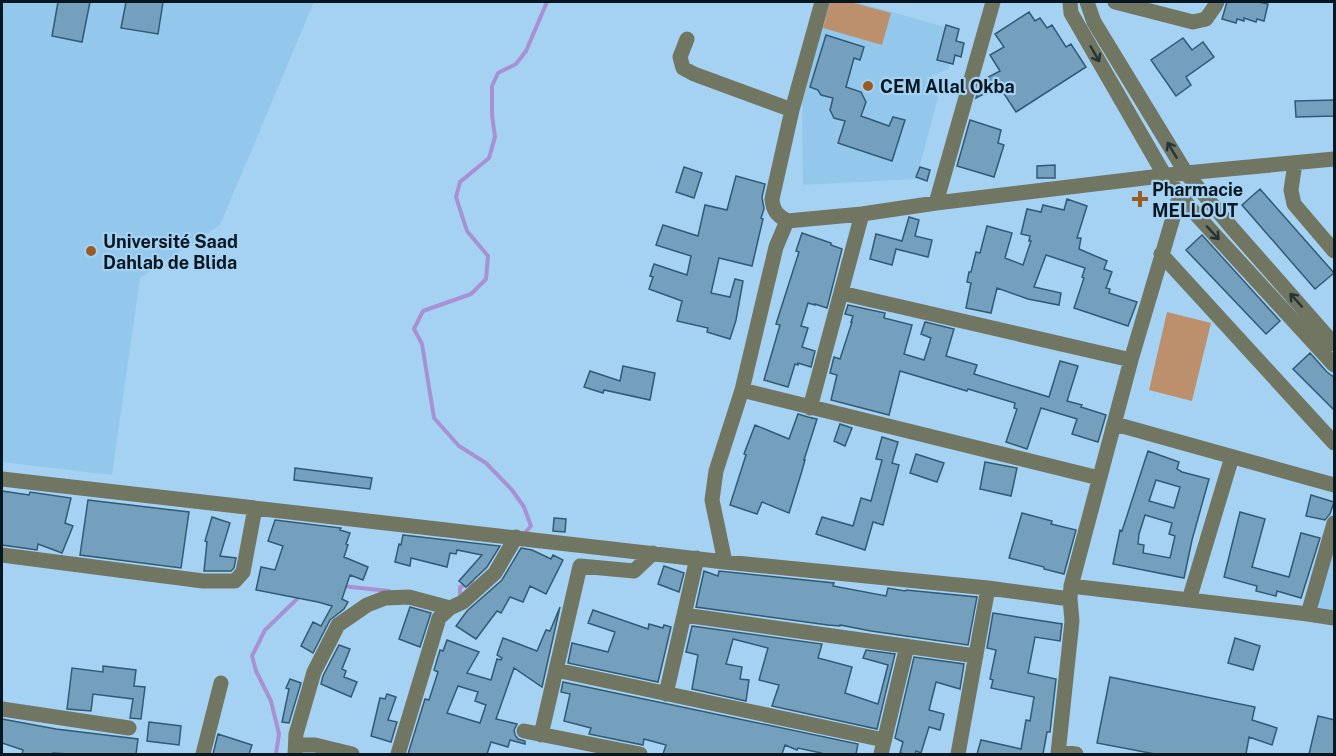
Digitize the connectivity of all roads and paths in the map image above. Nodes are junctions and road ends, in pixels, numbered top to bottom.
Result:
1 (822, 2) edge
2 (993, 2) edge
3 (1070, 2) edge
4 (1088, 2) edge
5 (1115, 2) edge
6 (1217, 2) edge
7 (687, 39) dead end
8 (792, 110) junction
9 (1335, 159) edge
10 (1295, 163) junction
11 (1186, 173) junction
12 (1165, 176) junction
13 (1180, 194) junction
14 (936, 203) junction
15 (862, 214) junction
16 (787, 221) junction
17 (1335, 251) edge
18 (1161, 254) junction
19 (841, 293) junction
20 (1335, 344) edge
21 (1131, 360) junction
22 (1335, 365) edge
23 (742, 390) junction
24 (810, 408) junction
25 (1115, 424) junction
26 (1335, 443) edge
27 (1232, 457) junction
28 (1099, 478) junction
29 (2, 479) edge
30 (1335, 485) edge
31 (255, 508) junction
32 (1335, 523) edge
33 (516, 537) junction
34 (653, 553) junction
35 (2, 555) edge
36 (697, 558) junction
37 (725, 562) junction
38 (988, 588) junction
39 (1071, 593) junction
40 (1189, 600) junction
41 (450, 608) junction
42 (1308, 614) junction
43 (684, 615) junction
44 (1335, 618) edge
45 (907, 646) junction
46 (976, 656) junction
47 (556, 670) junction
48 (221, 683) dead end
49 (666, 694) junction
50 (2, 709) edge
51 (129, 728) dead end
52 (524, 731) dead end
53 (541, 735) junction
54 (883, 747) edge
55 (295, 750) edge
56 (1058, 753) edge
57 (202, 754) edge
58 (352, 754) edge
59 (398, 754) edge
60 (640, 754) edge
61 (958, 754) edge
62 (1076, 754) edge

1 - 8 street
2 - 14 street
3 -> 12 street
11 -> 4 street
5 - 6 street
7 - 8 street
8 - 16 street
9 - 10 street
10 - 11 street
10 - 17 street
11 - 12 street
20 -> 11 street
12 - 13 street
12 - 14 street
13 - 18 street
13 -> 22 street
14 - 15 street
15 - 16 street
15 - 19 street
16 - 23 street
18 - 21 street
18 - 26 street
19 - 21 street
19 - 24 street
21 - 25 street
23 - 24 street
23 - 37 street
24 - 28 street
25 - 27 street
25 - 28 street
27 - 30 street
27 - 40 street
28 - 39 street
29 - 31 street
31 - 33 street
31 - 35 street
32 - 42 street
33 - 34 street
33 - 41 street
34 - 36 street
34 - 47 street
36 - 37 street
36 - 43 street
37 - 38 street
38 - 39 street
38 - 46 street
39 - 40 street
39 - 56 street
40 - 42 street
41 - 55 street
41 - 59 street
42 - 44 street
43 - 45 street
43 - 49 street
45 - 46 street
45 - 54 street
46 - 61 street
47 - 49 street
47 - 53 street
48 - 57 street
49 - 54 street
50 - 51 street
52 - 53 street
53 - 60 street
55 - 58 street
56 - 62 street

